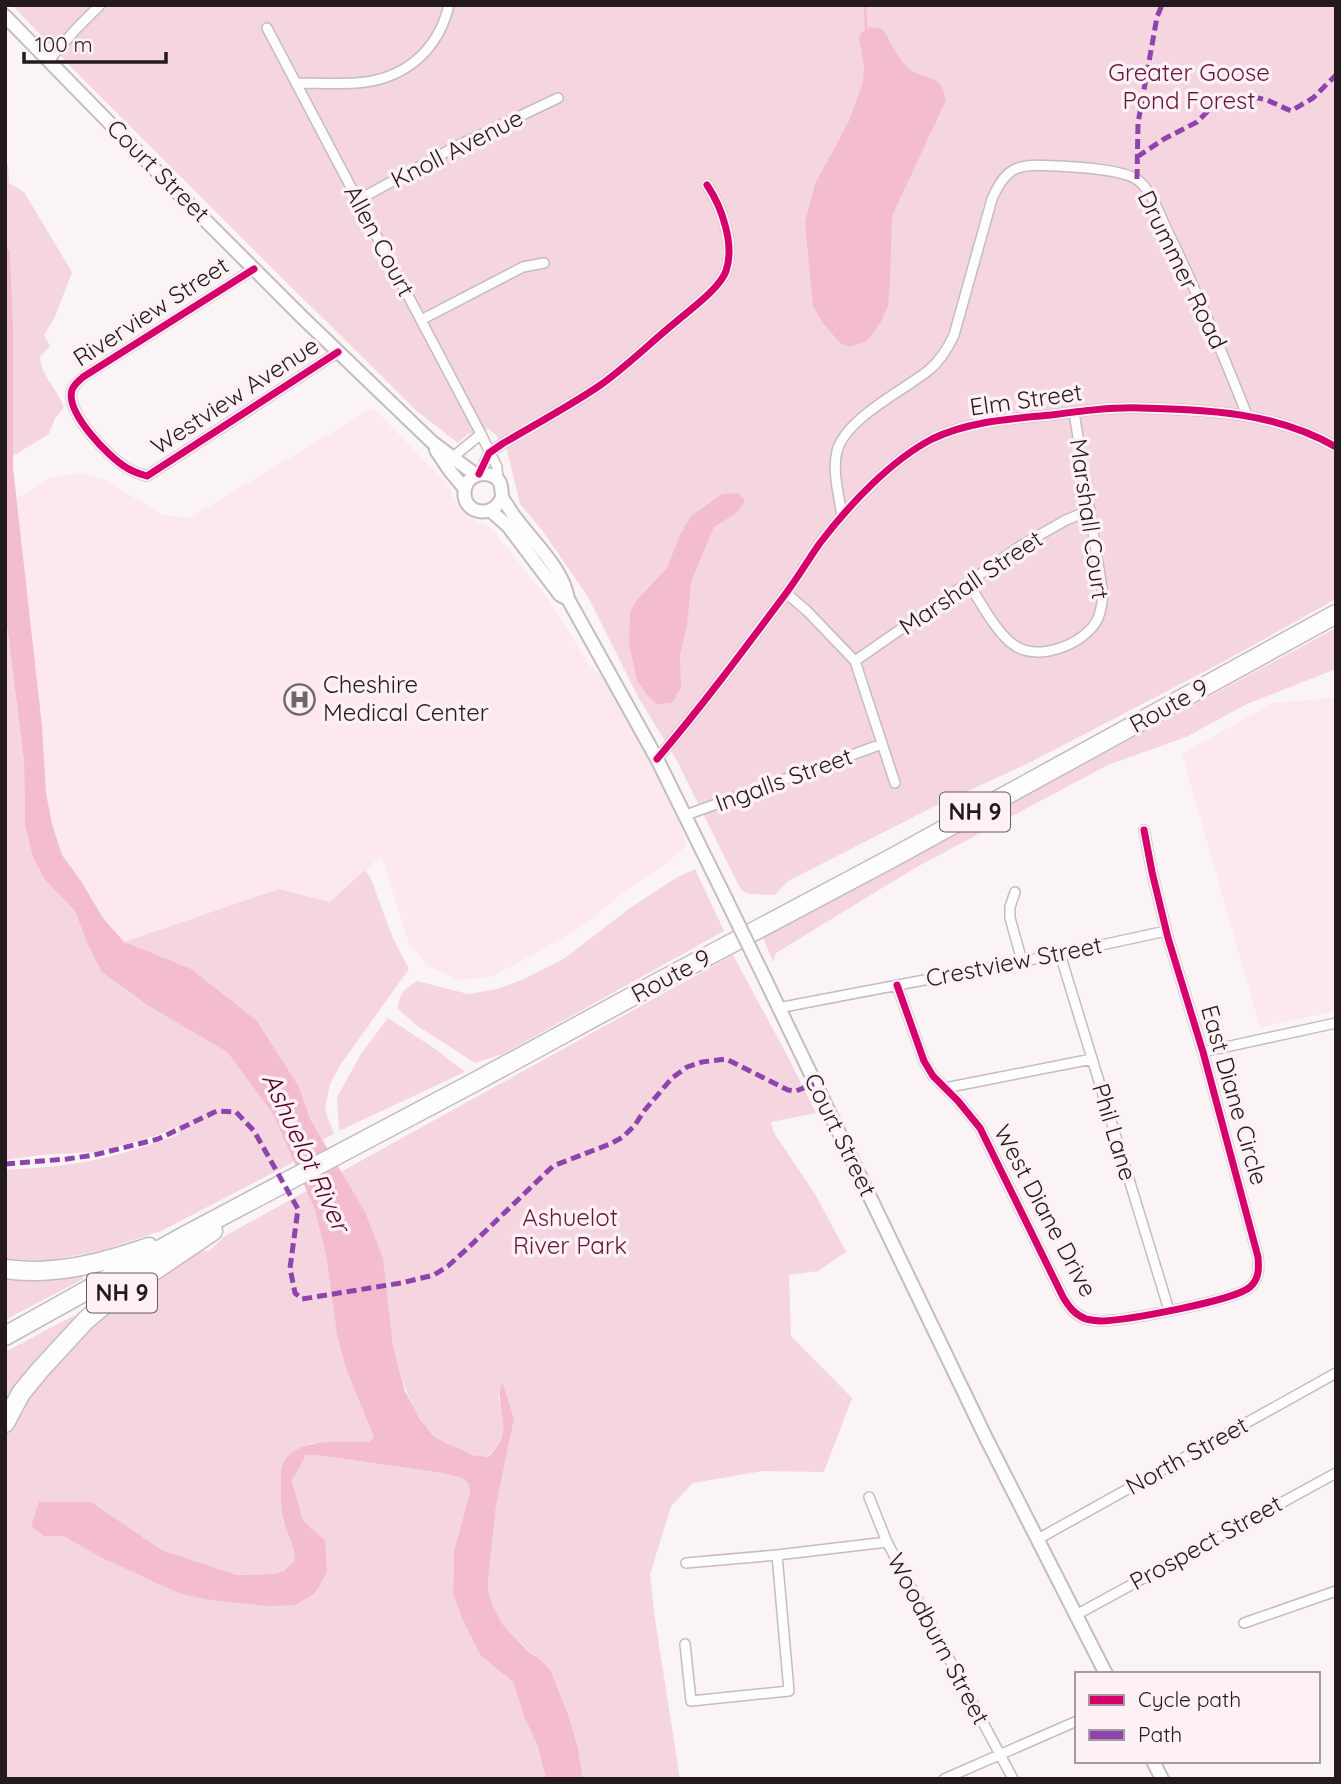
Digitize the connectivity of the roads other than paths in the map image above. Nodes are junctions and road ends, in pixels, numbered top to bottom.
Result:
1 (100, 5) edge
2 (449, 5) edge
3 (5, 16) edge
4 (267, 29) dead end
5 (49, 60) junction
6 (296, 83) junction
7 (558, 99) dead end
8 (707, 185) dead end
9 (358, 201) junction
10 (544, 263) dead end
11 (254, 269) junction
12 (421, 320) junction
13 (338, 352) junction
14 (71, 391) joint
15 (1074, 412) junction
16 (1247, 415) junction
17 (481, 434) junction
18 (432, 442) junction
19 (1336, 447) edge
20 (489, 453) junction
21 (453, 457) junction
22 (478, 475) junction
23 (498, 480) junction
24 (465, 489) junction
25 (502, 497) junction
26 (1090, 510) junction
27 (491, 511) junction
28 (842, 516) junction
29 (968, 583) junction
30 (786, 593) junction
31 (568, 599) junction
32 (1336, 614) edge
33 (855, 661) junction
34 (881, 744) junction
35 (657, 759) junction
36 (895, 783) dead end
37 (686, 815) junction
38 (1144, 830) dead end
39 (1015, 892) dead end
40 (1166, 931) junction
41 (1060, 954) junction
42 (1023, 961) junction
43 (897, 985) junction
44 (778, 1008) junction
45 (1336, 1023) edge
46 (1203, 1052) junction
47 (1091, 1059) junction
48 (945, 1088) junction
49 (267, 1192) junction
50 (186, 1235) junction
51 (5, 1269) edge
52 (1169, 1310) junction
53 (5, 1336) edge
54 (1336, 1373) edge
55 (5, 1423) edge
56 (1336, 1473) edge
57 (869, 1497) dead end
58 (1038, 1539) junction
59 (887, 1542) junction
60 (777, 1555) junction
61 (686, 1563) dead end
62 (1336, 1591) edge
63 (1076, 1615) junction
64 (1244, 1623) dead end
65 (685, 1644) dead end
66 (1105, 1672) edge
67 (1075, 1722) edge
68 (1000, 1755) junction
69 (1154, 1763) edge
70 (944, 1779) edge
71 (1013, 1779) edge
72 (1162, 1779) edge

1 - 5 street
2 - 6 street
3 - 5 main road, Court Street
4 - 6 street, Allen Court
5 - 11 main road, Court Street
6 - 9 street, Allen Court
7 - 9 street, Knoll Avenue
8 - 20 street
9 - 12 street, Allen Court
10 - 12 street
11 - 13 main road, Court Street
11 - 14 street, Riverview Street
12 - 17 street, Allen Court
13 - 14 street, Westview Avenue
13 - 18 main road, Court Street
15 - 16 street, Elm Street
15 - 26 street, Marshall Court
15 - 28 street, Elm Street
16 - 19 street, Elm Street
16 - 28 street, Drummer Road
17 - 20 street, Allen Court
17 - 21 street
18 - 21 main road, Court Street
18 - 24 main road, Court Street
20 - 22 street
20 - 23 street, Allen Court
21 - 22 main road, Court Street
22 - 23 main road, Court Street
22 - 24 main road
23 - 25 main road, Court Street
24 - 27 main road, Court Street
25 - 27 main road
25 - 31 main road, Court Street
26 - 29 street, Marshall Street
26 - 29 street, Marshall Court
27 - 31 main road, Court Street
28 - 30 street, Elm Street
29 - 33 street, Marshall Street
30 - 33 street
30 - 35 street, Elm Street
31 - 35 main road, Court Street
32 - 49 highway, Route 9 / NH 9
33 - 34 street
34 - 36 street
34 - 37 street, Ingalls Street
35 - 37 main road, Court Street
37 - 44 main road, Court Street, bridge
38 - 40 street, East Diane Circle
39 - 42 street
40 - 41 street, Crestview Street
40 - 46 street, East Diane Circle
41 - 42 street, Crestview Street
41 - 47 street, Phil Lane
42 - 43 street, Crestview Street
43 - 44 street, Crestview Street
43 - 48 street, West Diane Drive
44 - 58 main road, Court Street
45 - 46 street
46 - 52 street, East Diane Circle
47 - 48 street
47 - 52 street, Phil Lane
48 - 52 street, West Diane Drive
49 - 50 highway, Route 9 / NH 9
49 - 55 highway, NH 9
50 - 51 highway
50 - 53 highway, Route 9 / NH 9
54 - 58 street, North Street
56 - 63 street, Prospect Street
57 - 59 street, Woodburn Street
58 - 63 main road, Court Street
59 - 60 street
59 - 68 street, Woodburn Street
60 - 61 street
60 - 65 street
62 - 64 street
63 - 66 main road, Court Street
67 - 68 street
68 - 70 street
68 - 71 street, Woodburn Street
69 - 72 main road

